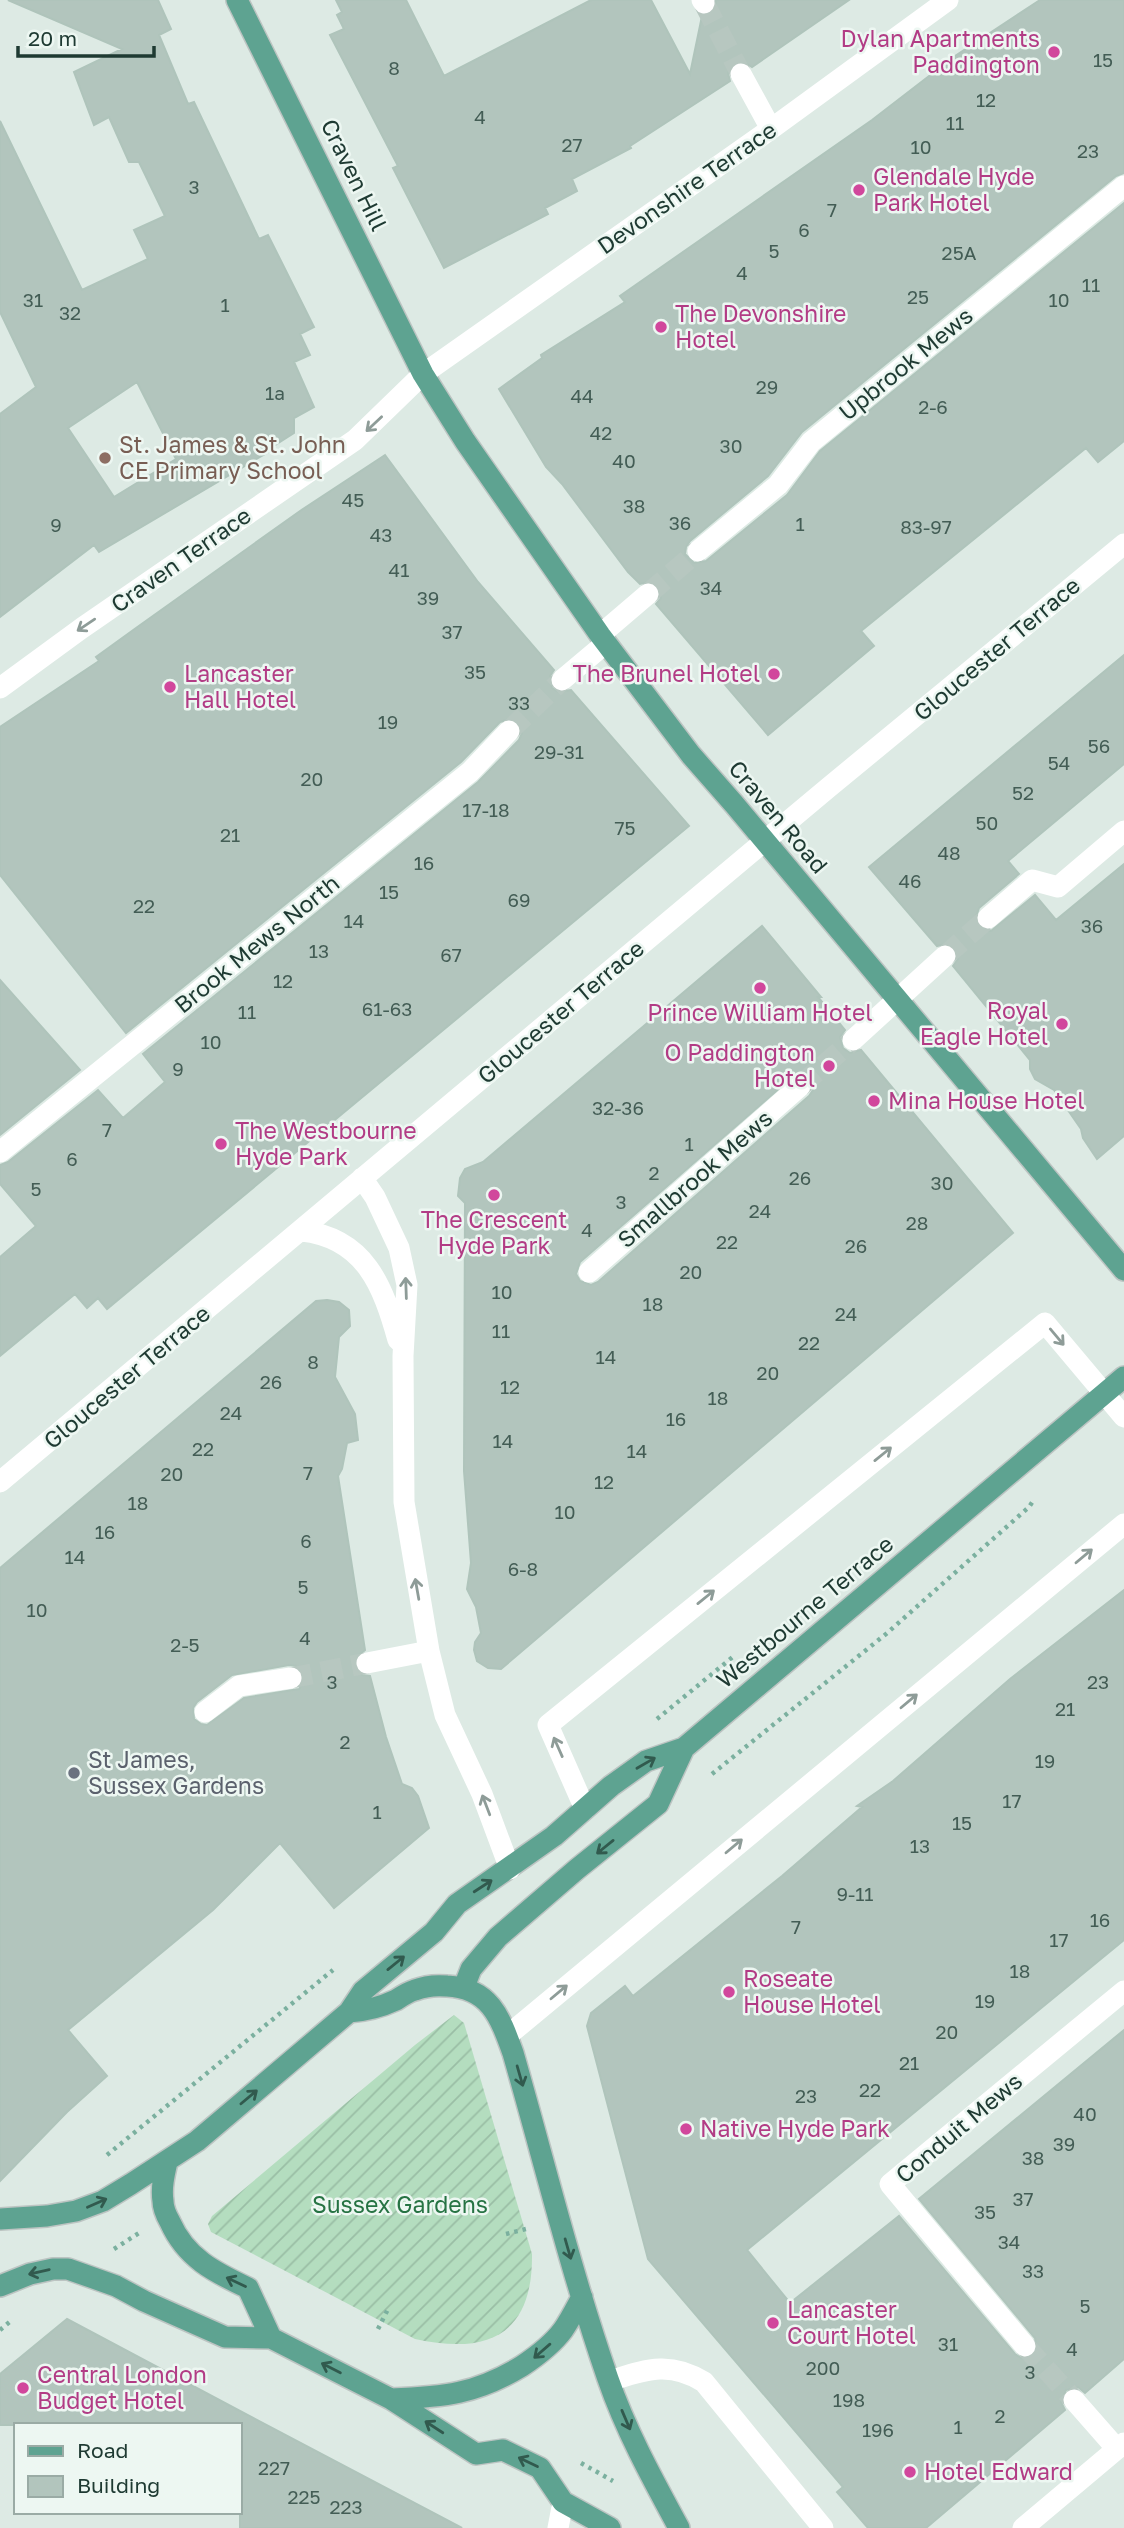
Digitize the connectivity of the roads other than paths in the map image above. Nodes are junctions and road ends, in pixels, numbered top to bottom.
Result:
1 (237, 0) edge
2 (941, 2) edge
3 (741, 74) tunnel mouth
4 (771, 129) junction
5 (1124, 187) edge
6 (423, 374) junction
7 (1124, 544) edge
8 (698, 551) tunnel mouth
9 (648, 594) tunnel mouth
10 (603, 639) junction
11 (562, 680) tunnel mouth
12 (0, 688) edge
13 (509, 731) tunnel mouth
14 (1124, 831) edge
15 (765, 842) junction
16 (988, 918) tunnel mouth
17 (945, 956) tunnel mouth
18 (897, 1001) junction
19 (853, 1040) tunnel mouth
20 (800, 1086) tunnel mouth
21 (0, 1152) edge
22 (362, 1178) junction
23 (302, 1231) junction
24 (1124, 1270) edge
25 (589, 1272) dead end
26 (402, 1356) junction
27 (1124, 1377) edge
28 (1104, 1393) junction
29 (1124, 1417) edge
30 (0, 1482) edge
31 (1124, 1524) edge
32 (429, 1651) junction
33 (368, 1663) tunnel mouth
34 (291, 1678) tunnel mouth
35 (205, 1712) dead end
36 (684, 1748) junction
37 (585, 1810) junction
38 (509, 1869) junction
39 (464, 1987) junction
40 (1124, 1991) edge
41 (349, 2012) junction
42 (507, 2036) junction
43 (167, 2162) junction
44 (0, 2219) edge
45 (0, 2286) edge
46 (582, 2297) junction
47 (271, 2338) junction
48 (1025, 2346) tunnel mouth
49 (609, 2381) junction
50 (391, 2399) junction
51 (1074, 2400) tunnel mouth
52 (1121, 2446) edge
53 (563, 2502) junction
54 (558, 2528) edge
55 (610, 2528) edge
56 (679, 2528) edge
57 (823, 2528) edge
58 (1023, 2528) edge

1 - 6 main road, Craven Hill
2 - 4 street, Devonshire Terrace
3 - 4 street
4 - 6 street, Devonshire Terrace
5 - 8 street, Upbrook Mews
6 - 10 main road, Craven Road
6 -> 12 street, Craven Terrace
7 - 15 street, Gloucester Terrace
9 - 10 street
10 - 11 street
10 - 15 main road, Craven Road
13 - 21 street, Brook Mews North
14 - 16 street
15 - 18 main road, Craven Road
15 - 22 street, Gloucester Terrace
17 - 18 street
18 - 19 street
18 - 24 main road, Craven Road
20 - 25 street, Smallbrook Mews
22 - 23 street, Gloucester Terrace
26 -> 22 street
23 - 26 street
23 - 30 street, Gloucester Terrace
32 -> 26 street
27 - 28 main road, Westbourne Terrace
28 - 29 street
28 - 36 main road, Westbourne Terrace
37 -> 28 street
42 -> 31 street
32 - 33 street
38 -> 32 street
34 - 35 street
37 -> 36 main road, Westbourne Terrace
36 -> 39 main road
37 - 38 main road, Westbourne Terrace
41 -> 38 main road, Westbourne Terrace
39 - 41 main road
39 - 42 main road
40 - 48 street, Conduit Mews
43 -> 41 main road
42 -> 46 main road
44 -> 43 main road
47 -> 43 main road
47 -> 45 main road
46 - 49 main road
46 -> 50 main road
50 -> 47 main road
49 -> 56 main road
49 - 57 street
53 -> 50 main road
51 - 52 street
52 - 58 street
53 - 54 street
53 - 55 main road

